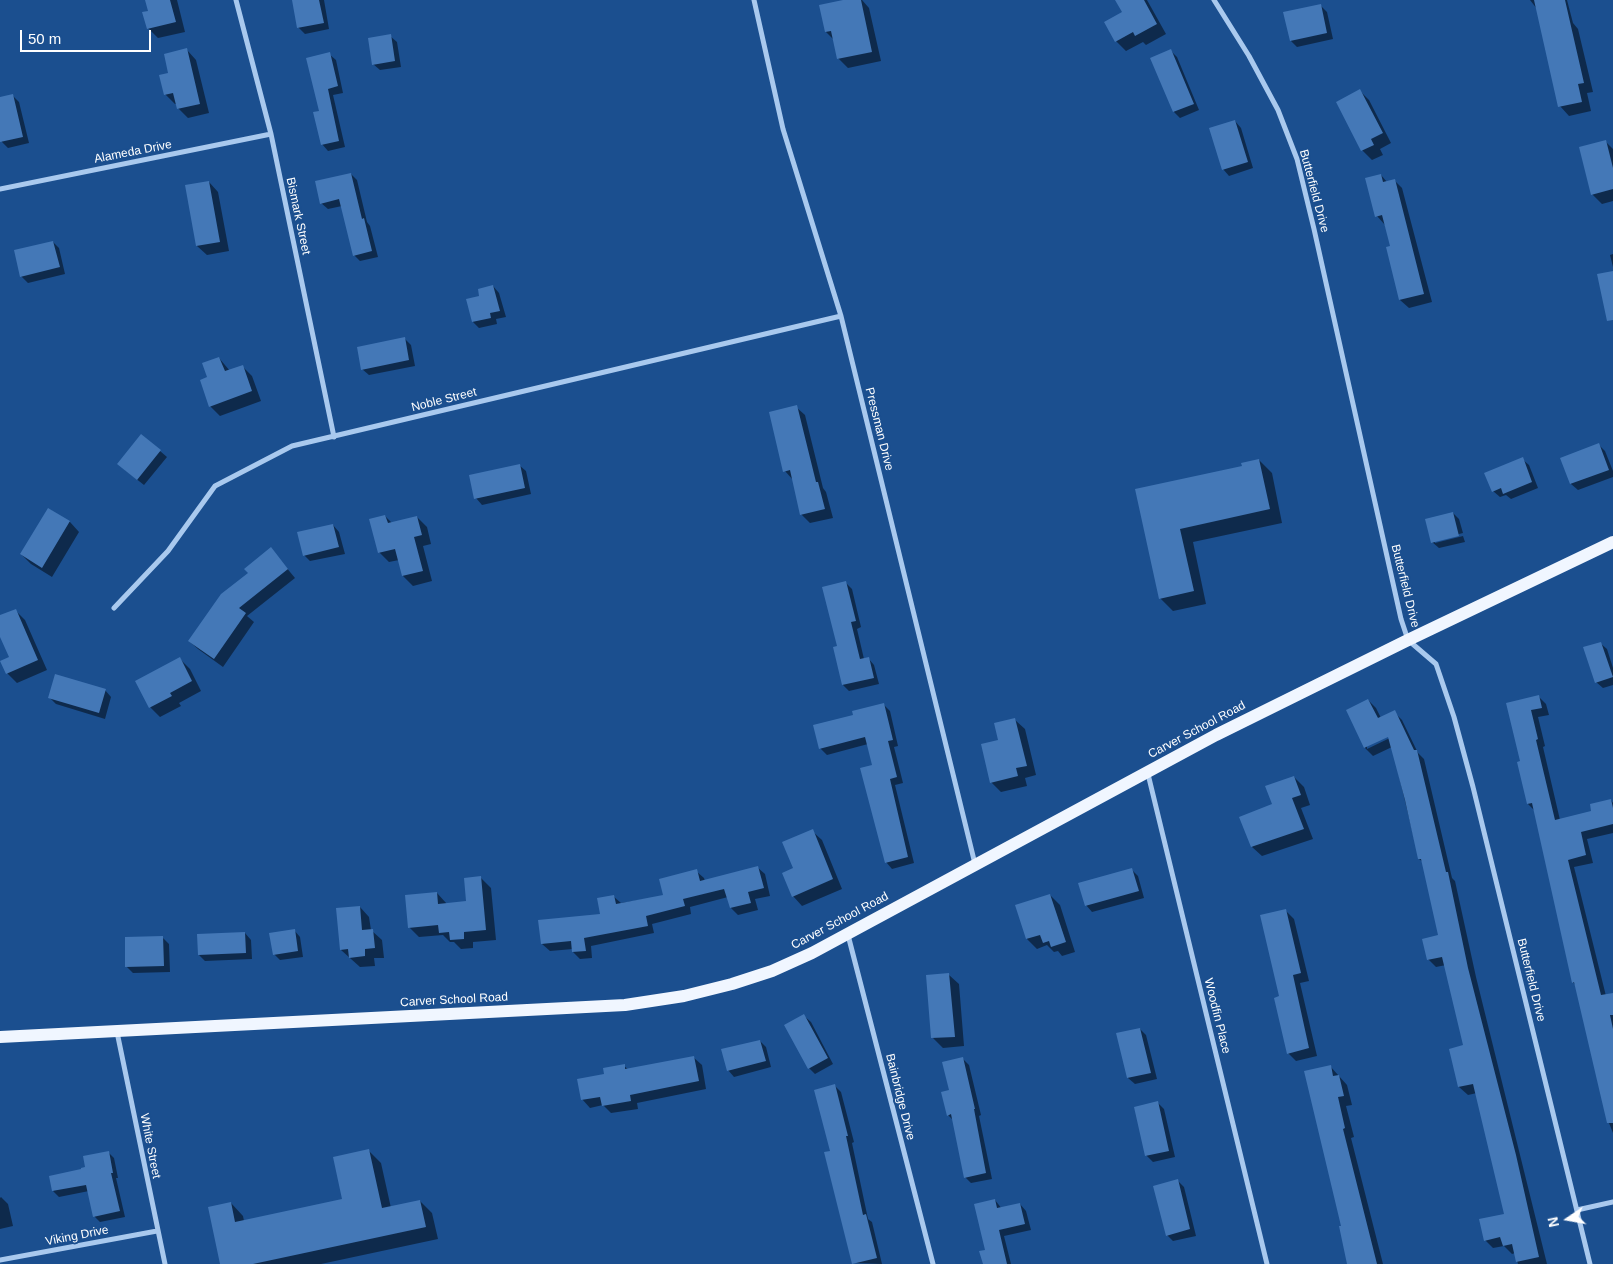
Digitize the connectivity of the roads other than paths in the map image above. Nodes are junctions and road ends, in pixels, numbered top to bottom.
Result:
1 (236, 0) edge
2 (754, 0) edge
3 (1214, 0) edge
4 (271, 134) junction
5 (0, 189) edge
6 (841, 316) junction
7 (334, 437) junction
8 (1613, 542) edge
9 (114, 608) dead end
10 (1408, 640) junction
11 (1148, 772) junction
12 (975, 864) junction
13 (848, 934) junction
14 (117, 1031) junction
15 (0, 1037) edge
16 (1613, 1202) edge
17 (1577, 1210) junction
18 (157, 1231) junction
19 (0, 1260) edge
20 (165, 1264) edge
21 (933, 1264) edge
22 (1267, 1264) edge
23 (1590, 1264) edge

1 - 4 street, Bismark Street
2 - 6 street, Pressman Drive
3 - 10 street, Butterfield Drive
4 - 5 street, Alameda Drive
4 - 7 street, Bismark Street
6 - 7 street, Noble Street
6 - 12 street, Pressman Drive
7 - 9 street, Noble Street
8 - 10 main road, Carver School Road
10 - 11 main road, Carver School Road
10 - 17 street, Butterfield Drive
11 - 12 main road, Carver School Road
11 - 22 street, Woodfin Place
12 - 13 main road, Carver School Road
13 - 14 main road, Carver School Road
13 - 21 street, Bainbridge Drive
14 - 15 main road, Carver School Road
14 - 18 street, White Street
16 - 17 street
17 - 23 street, Butterfield Drive
18 - 19 street, Viking Drive
18 - 20 street, White Street

